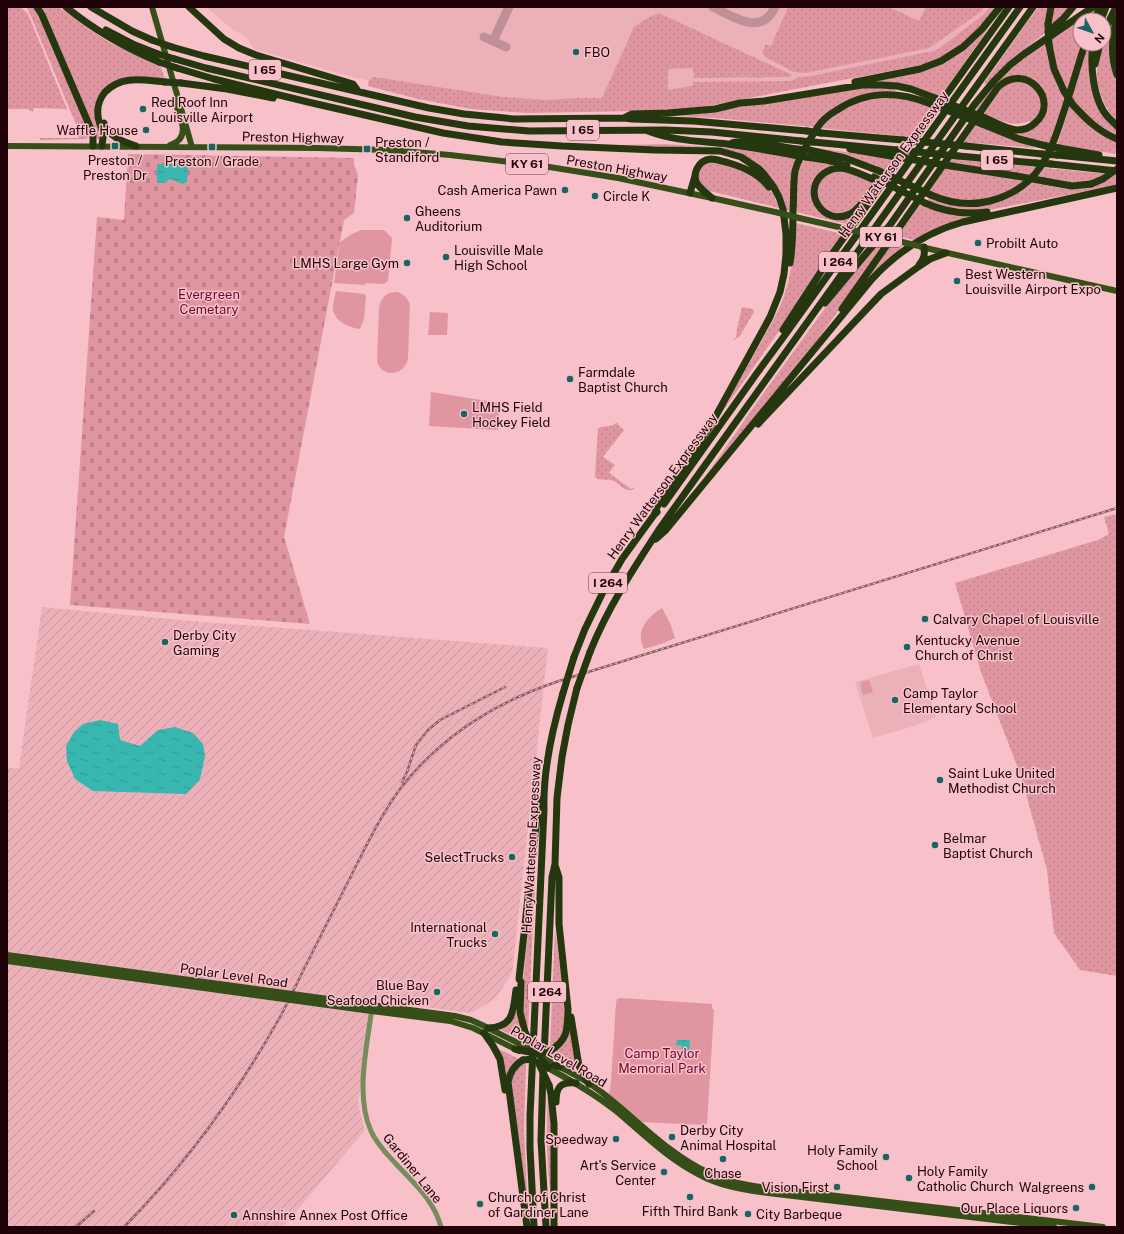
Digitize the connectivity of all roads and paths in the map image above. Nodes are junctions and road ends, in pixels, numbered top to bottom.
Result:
1 (38, 7) edge
2 (66, 7) edge
3 (73, 7) edge
4 (90, 7) edge
5 (152, 7) edge
6 (189, 7) edge
7 (193, 7) edge
8 (1000, 7) edge
9 (1009, 7) edge
10 (1020, 7) edge
11 (1033, 7) edge
12 (1051, 7) edge
13 (1074, 7) edge
14 (1097, 8) edge
15 (1117, 19) edge
16 (210, 27) junction
17 (1082, 52) edge
18 (1093, 52) edge
19 (1098, 52) edge
20 (1024, 54) junction
21 (1117, 76) edge
22 (107, 91) junction
23 (358, 91) junction
24 (177, 95) junction
25 (761, 100) junction
26 (933, 101) junction
27 (308, 102) junction
28 (624, 118) junction
29 (1111, 119) junction
30 (984, 121) junction
31 (1117, 126) edge
32 (643, 129) junction
33 (1117, 139) edge
34 (831, 143) junction
35 (912, 143) junction
36 (7, 146) edge
37 (93, 146) junction
38 (102, 146) junction
39 (136, 146) junction
40 (163, 147) junction
41 (192, 147) junction
42 (1058, 152) junction
43 (1117, 157) edge
44 (1117, 161) edge
45 (1117, 170) edge
46 (695, 176) junction
47 (875, 176) junction
48 (1117, 188) edge
49 (690, 193) junction
50 (712, 198) junction
51 (1040, 204) junction
52 (783, 213) junction
53 (922, 247) junction
54 (946, 253) junction
55 (918, 267) junction
56 (1117, 291) edge
57 (814, 313) junction
58 (770, 317) junction
59 (830, 330) junction
60 (757, 372) junction
61 (737, 443) junction
62 (654, 515) junction
63 (645, 551) junction
64 (544, 797) junction
65 (555, 864) junction
66 (7, 955) edge
67 (7, 961) edge
68 (117, 973) junction
69 (519, 979) junction
70 (372, 1008) junction
71 (568, 1009) junction
72 (486, 1030) junction
73 (515, 1049) junction
74 (536, 1056) junction
75 (523, 1057) junction
76 (549, 1066) junction
77 (560, 1067) joint
78 (576, 1083) junction
79 (589, 1084) junction
80 (509, 1094) junction
81 (554, 1124) junction
82 (768, 1191) junction
83 (441, 1227) edge
84 (527, 1227) edge
85 (534, 1227) edge
86 (546, 1227) edge
87 (554, 1227) edge
88 (1054, 1227) edge
89 (1102, 1227) edge

1 - 37 highway
2 - 27 highway, bridge
3 - 32 highway, I 65, bridge
4 - 23 highway, I 65, bridge
5 - 24 main road
6 - 16 highway
7 - 16 highway
8 - 25 highway
9 - 35 highway
10 - 60 highway, Henry Watterson Expressway / I 264
11 - 57 highway, Henry Watterson Expressway / I 264
12 - 33 highway, bridge
13 - 20 highway
14 - 20 highway
15 - 21 highway
16 - 23 highway
17 - 47 highway, bridge
18 - 29 highway
19 - 29 highway
20 - 57 highway
22 - 27 highway, bridge
22 - 38 highway
22 - 39 highway
23 - 28 highway, I 65
24 - 40 main road
24 - 41 main road
25 - 26 highway
25 - 28 highway
26 - 30 highway, bridge
26 - 58 highway
27 - 52 highway
28 - 42 highway, I 65, bridge
29 - 31 highway
30 - 42 highway, bridge
30 - 59 highway
32 - 34 highway, I 65, bridge
32 - 47 highway, bridge
34 - 45 highway, I 65, bridge
34 - 45 highway, bridge
35 - 47 highway
35 - 60 highway
36 - 37 main road, Preston Highway / KY 61
37 - 38 main road, Preston Highway / KY 61
38 - 39 main road, Preston Highway / KY 61
39 - 40 main road, Preston Highway / KY 61
40 - 41 main road, Preston Highway / KY 61
41 - 49 main road, Preston Highway / KY 61
42 - 43 highway
42 - 44 highway, I 65
46 - 49 highway
46 - 50 highway
46 - 52 highway
47 - 51 highway, bridge
48 - 51 highway
49 - 50 main road, Preston Highway / KY 61
50 - 53 main road, Preston Highway / KY 61, bridge
51 - 59 highway
52 - 58 highway
53 - 54 main road, Preston Highway / KY 61
53 - 55 highway
54 - 55 highway
54 - 56 main road, Preston Highway / KY 61
55 - 61 highway
57 - 63 highway, Henry Watterson Expressway / I 264
58 - 62 highway
59 - 61 highway
60 - 62 highway, Henry Watterson Expressway / I 264
61 - 63 highway
62 - 64 highway, Henry Watterson Expressway / I 264, bridge
63 - 65 highway, Henry Watterson Expressway / I 264, bridge
64 - 69 highway
64 - 85 highway, Henry Watterson Expressway / I 264
65 - 71 highway
65 - 86 highway, Henry Watterson Expressway / I 264
66 - 68 main road, Poplar Level Road
67 - 68 main road, Poplar Level Road
68 - 70 main road, Poplar Level Road, bridge
69 - 72 highway
69 - 74 highway, bridge
70 - 72 main road, Poplar Level Road
70 - 72 main road, Poplar Level Road
70 - 83 street, Gardiner Lane
71 - 74 highway, bridge
71 - 79 highway
72 - 73 main road, Poplar Level Road
72 - 74 main road, Poplar Level Road, bridge
72 - 80 highway
73 - 74 highway, bridge
73 - 75 main road, Poplar Level Road
74 - 75 highway, bridge
74 - 76 highway, bridge
74 - 81 highway, bridge
75 - 80 highway
76 - 77 highway
76 - 78 main road, Poplar Level Road
77 - 79 main road, Poplar Level Road
78 - 81 highway
78 - 82 main road, Poplar Level Road
79 - 82 main road, Poplar Level Road
80 - 84 highway
81 - 87 highway
82 - 88 main road, Poplar Level Road
82 - 89 main road, Poplar Level Road

